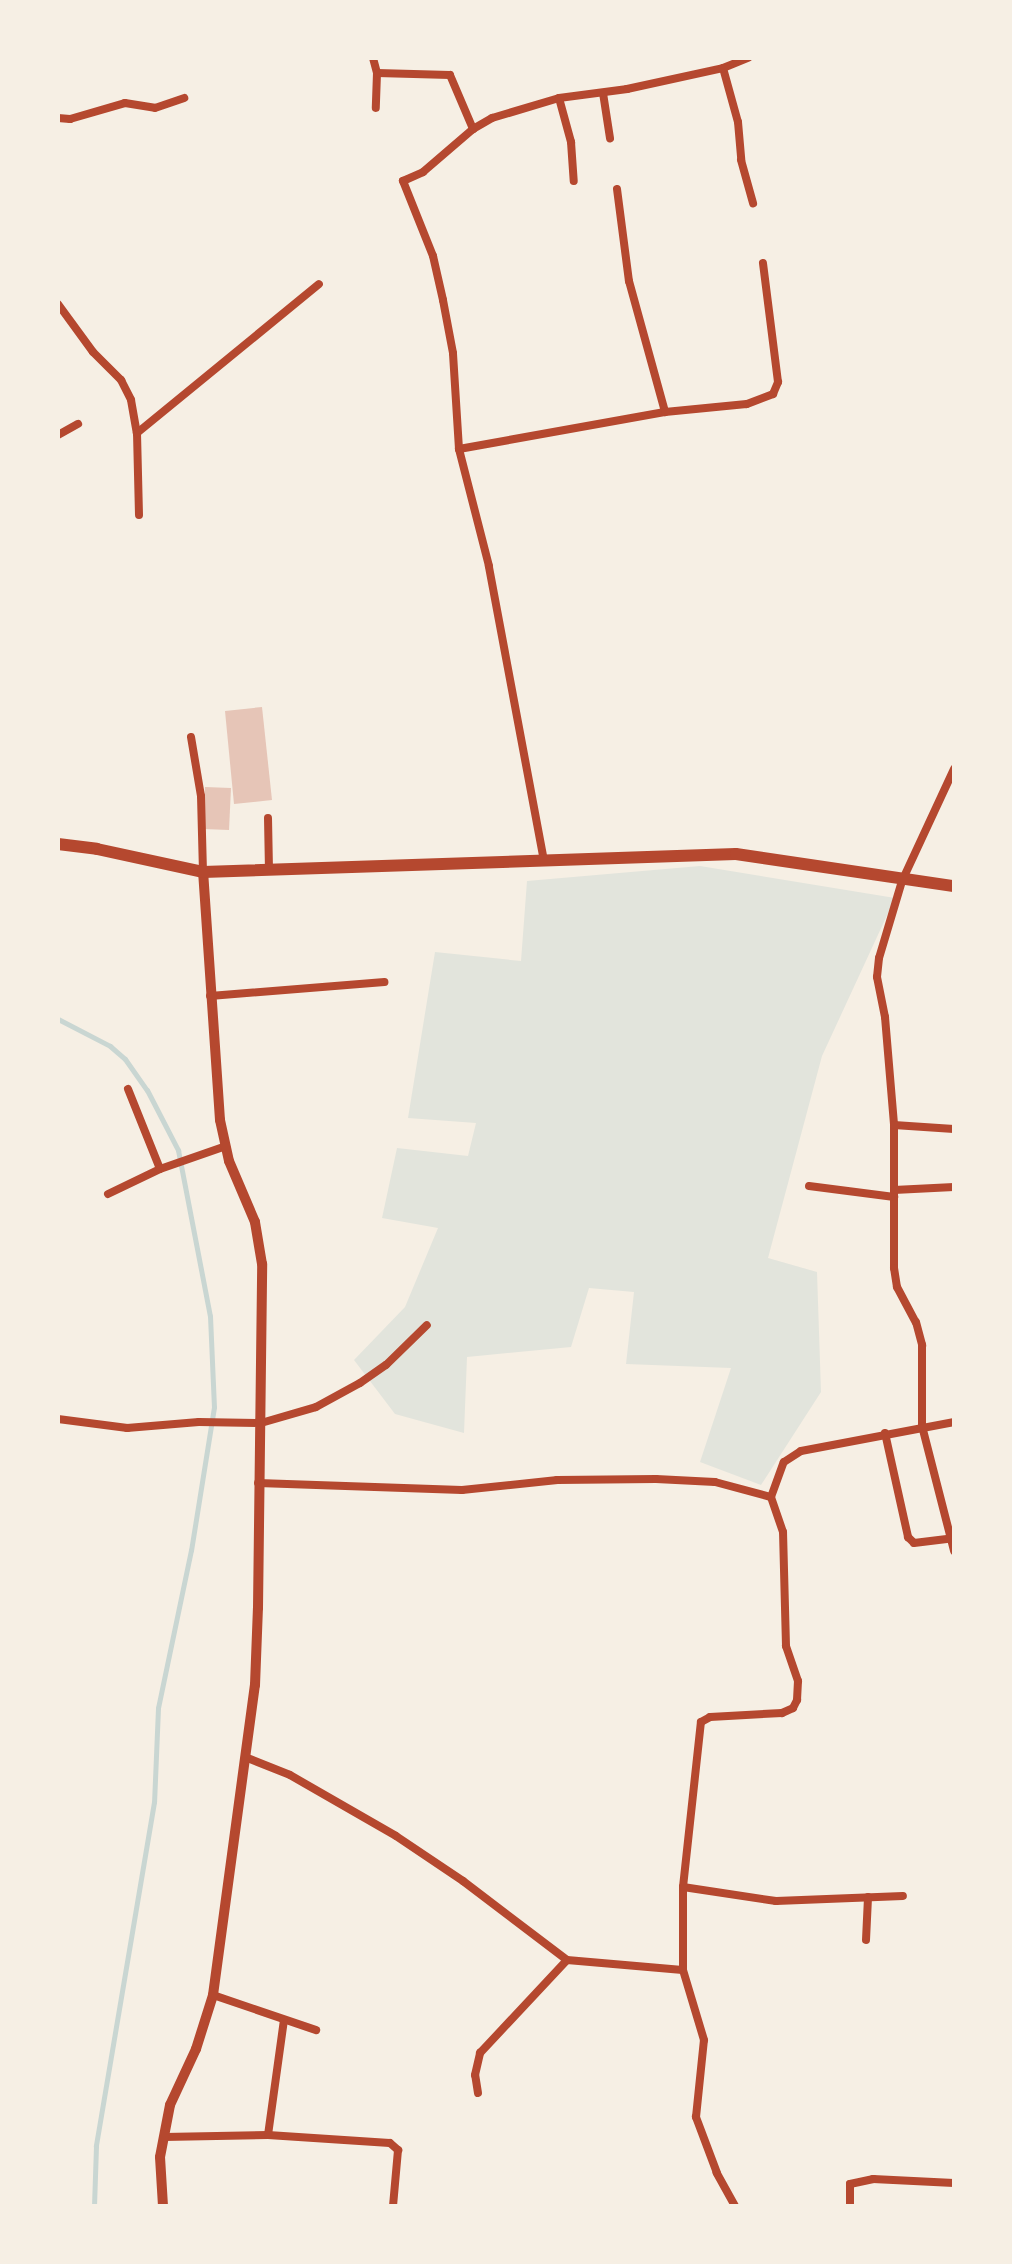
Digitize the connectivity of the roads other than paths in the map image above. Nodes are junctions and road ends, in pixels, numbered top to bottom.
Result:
1 (373, 58) edge
2 (716, 58) edge
3 (748, 58) edge
4 (720, 68) junction
5 (377, 73) junction
6 (603, 93) junction
7 (184, 98) dead end
8 (559, 98) junction
9 (376, 108) dead end
10 (58, 118) edge
11 (473, 129) junction
12 (610, 138) dead end
13 (574, 181) dead end
14 (617, 189) dead end
15 (753, 203) dead end
16 (763, 263) dead end
17 (319, 284) dead end
18 (58, 304) edge
19 (665, 412) junction
20 (78, 424) dead end
21 (137, 433) junction
22 (58, 435) edge
23 (459, 449) junction
24 (139, 515) dead end
25 (191, 737) dead end
26 (954, 769) edge
27 (268, 818) dead end
28 (58, 844) edge
29 (544, 861) junction
30 (269, 870) junction
31 (203, 872) junction
32 (902, 881) junction
33 (954, 886) edge
34 (384, 982) dead end
35 (210, 996) junction
36 (128, 1089) dead end
37 (894, 1125) junction
38 (954, 1129) edge
39 (226, 1146) junction
40 (160, 1169) junction
41 (809, 1186) dead end
42 (954, 1187) edge
43 (108, 1194) dead end
44 (894, 1194) junction
45 (427, 1325) dead end
46 (58, 1419) edge
47 (954, 1422) edge
48 (261, 1423) junction
49 (922, 1426) junction
50 (885, 1433) junction
51 (258, 1483) junction
52 (771, 1497) junction
53 (949, 1539) junction
54 (954, 1551) edge
55 (245, 1757) junction
56 (683, 1887) junction
57 (903, 1896) dead end
58 (868, 1897) junction
59 (866, 1940) dead end
60 (567, 1960) junction
61 (683, 1970) junction
62 (213, 1995) junction
63 (284, 2020) junction
64 (316, 2030) dead end
65 (478, 2093) dead end
66 (268, 2135) junction
67 (164, 2137) junction
68 (954, 2183) edge
69 (847, 2205) edge
70 (163, 2206) edge
71 (393, 2206) edge
72 (735, 2206) edge

1 - 5 street
2 - 4 street
3 - 4 street
4 - 6 street
4 - 15 street
5 - 9 street
5 - 11 street
6 - 8 street
6 - 12 street
7 - 10 street
8 - 11 street
8 - 13 street
11 - 23 street
14 - 19 street
16 - 19 street
17 - 21 street
18 - 21 street
19 - 23 street
20 - 22 street
21 - 24 street
23 - 29 street
25 - 31 street
26 - 32 street
27 - 30 street
28 - 31 main road
29 - 30 main road
29 - 32 main road
30 - 31 main road
31 - 35 street
32 - 33 main road
32 - 37 street
34 - 35 street
35 - 39 street
36 - 40 street
37 - 38 street
37 - 44 street
39 - 40 street
39 - 48 street
40 - 43 street
41 - 44 street
42 - 44 street
44 - 49 street
45 - 48 street
46 - 48 street
47 - 49 street
48 - 51 street
49 - 50 street
49 - 53 street
50 - 52 street
50 - 53 street
51 - 52 street
51 - 55 street
52 - 56 street
53 - 54 street
55 - 60 street
55 - 62 street
56 - 58 street
56 - 61 street
57 - 58 street
58 - 59 street
60 - 61 street
60 - 65 street
61 - 72 street
62 - 63 street
62 - 67 street
63 - 64 street
63 - 66 street
66 - 67 street
66 - 71 street
67 - 70 street
68 - 69 street

